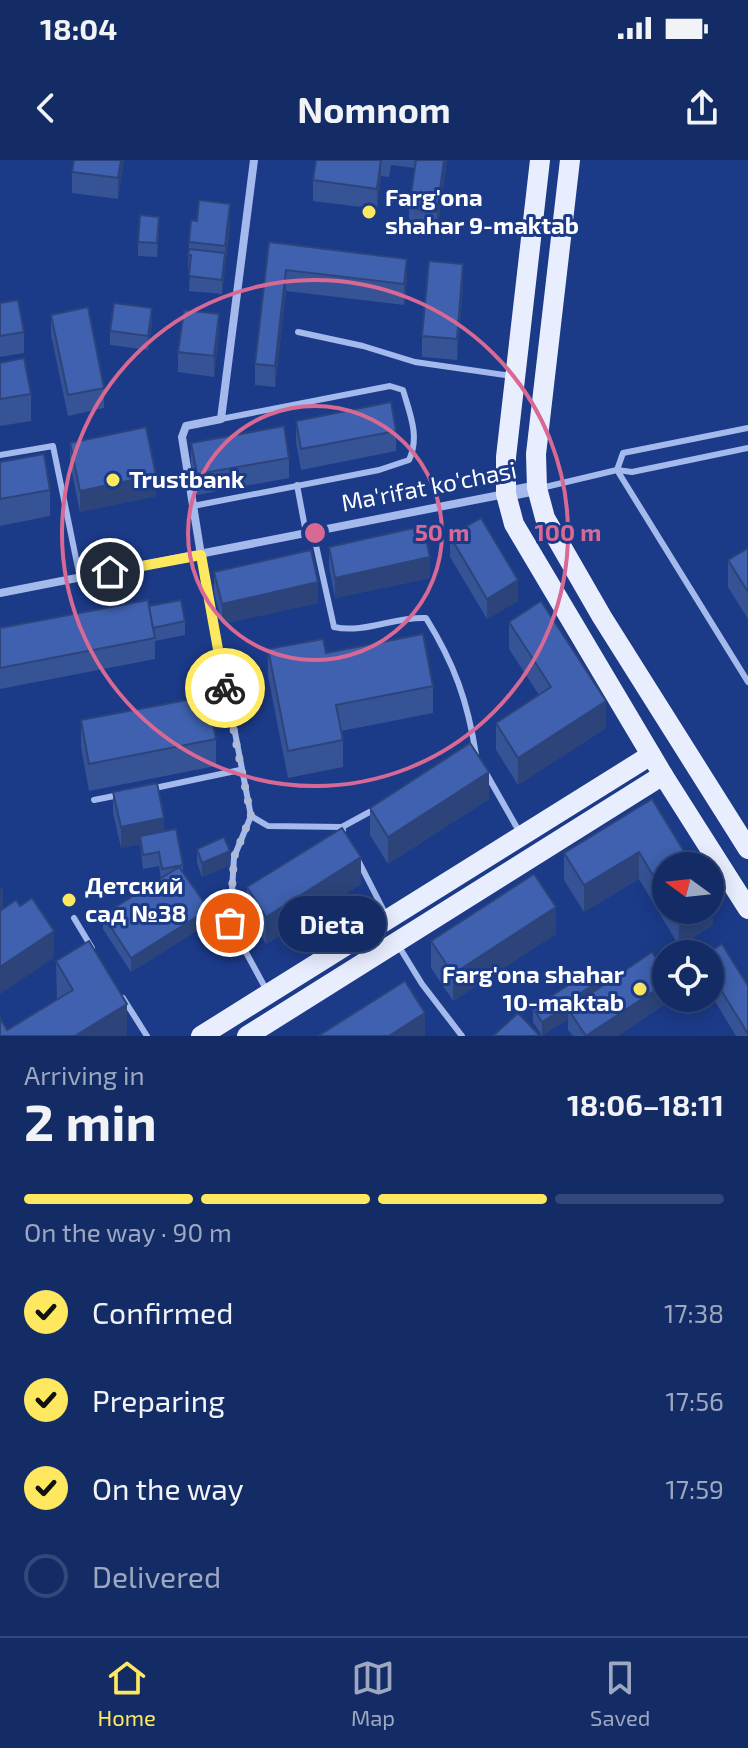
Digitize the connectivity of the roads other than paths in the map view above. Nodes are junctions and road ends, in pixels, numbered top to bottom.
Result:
1 (254, 160) edge
2 (540, 160) edge
3 (570, 160) edge
4 (298, 332) dead end
5 (515, 377) junction
6 (221, 419) junction
7 (748, 428) edge
8 (748, 448) edge
9 (0, 455) edge
10 (617, 470) junction
11 (297, 485) junction
12 (537, 488) junction
13 (506, 494) junction
14 (193, 506) junction
15 (310, 532) junction
16 (201, 555) junction
17 (80, 578) junction
18 (0, 593) edge
19 (748, 682) edge
20 (227, 696) junction
21 (195, 702) edge
22 (476, 755) junction
23 (651, 755) junction
24 (462, 762) edge
25 (240, 770) junction
26 (663, 775) junction
27 (138, 791) edge
28 (123, 794) edge
29 (94, 800) dead end
30 (382, 806) edge
31 (251, 816) junction
32 (342, 827) junction
33 (521, 836) junction
34 (348, 840) edge
35 (748, 849) edge
36 (355, 854) edge
37 (748, 909) edge
38 (74, 918) dead end
39 (388, 919) junction
40 (396, 942) junction
41 (98, 958) edge
42 (269, 994) junction
43 (123, 997) edge
44 (147, 1036) edge
45 (201, 1036) edge
46 (247, 1036) edge
47 (462, 1036) edge

1 - 6 street
2 - 5 main road
3 - 12 main road
4 - 5 lane
5 - 13 main road
6 - 11 lane
6 - 14 street
7 - 10 lane
8 - 10 lane
9 - 17 lane
10 - 12 lane
10 - 19 lane
11 - 14 lane
11 - 15 lane
12 - 13 street, Ma'rifat ko'chasi
12 - 35 main road
13 - 15 street, Ma'rifat ko'chasi
13 - 23 main road
14 - 16 street
15 - 16 street, Ma'rifat ko'chasi
15 - 22 lane
16 - 17 street, Ma'rifat ko'chasi
16 - 20 lane
17 - 18 street, Ma'rifat ko'chasi
20 - 21 lane
20 - 25 lane
22 - 24 lane
22 - 33 lane
23 - 26 main road
23 - 33 main road
25 - 27 lane
25 - 31 lane
26 - 37 main road
26 - 40 main road
28 - 29 lane
30 - 32 lane
31 - 32 lane
31 - 42 lane
32 - 34 lane
33 - 39 main road
36 - 39 lane
38 - 41 lane
39 - 42 main road
40 - 46 main road
40 - 47 lane
42 - 45 main road
43 - 44 lane

